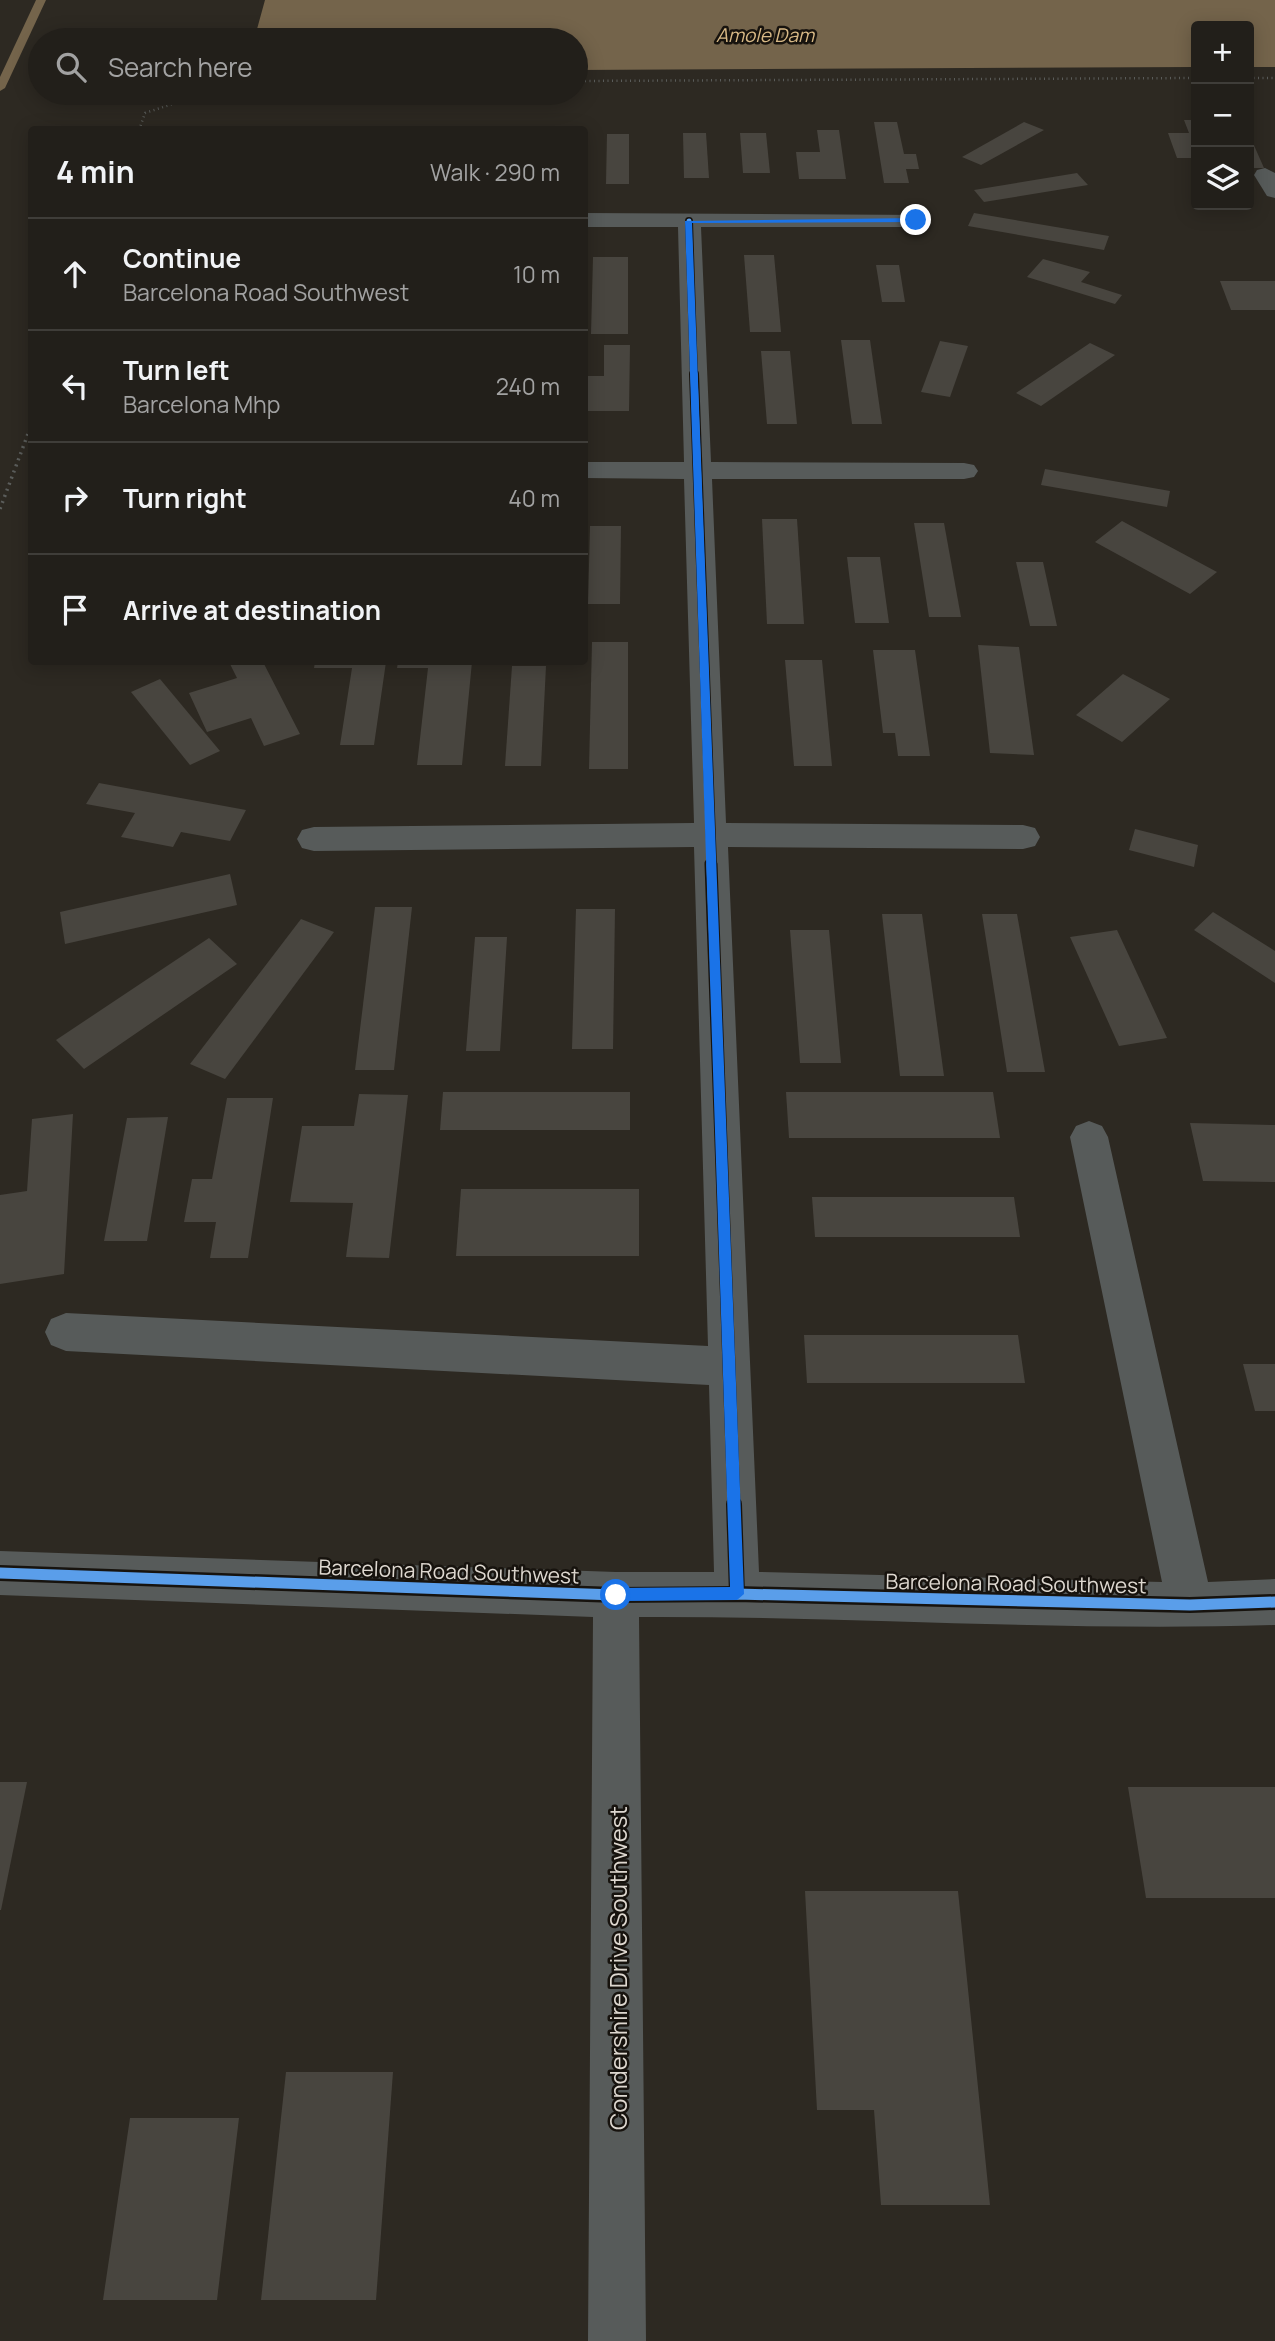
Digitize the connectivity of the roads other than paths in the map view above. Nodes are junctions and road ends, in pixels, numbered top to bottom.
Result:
1 (588, 220) edge
2 (916, 220) dead end
3 (689, 221) junction
4 (698, 469) junction
5 (588, 470) edge
6 (964, 471) dead end
7 (710, 835) junction
8 (1023, 837) dead end
9 (314, 839) dead end
10 (1089, 1137) dead end
11 (66, 1332) dead end
12 (729, 1367) junction
13 (0, 1573) edge
14 (737, 1594) junction
15 (616, 1595) junction
16 (1275, 1602) edge
17 (1191, 1605) junction
18 (617, 2341) edge

1 - 3 street
2 - 3 street
3 - 4 street
4 - 5 street
4 - 6 street
4 - 7 street
7 - 8 street
7 - 9 street
7 - 12 street
10 - 17 street
11 - 12 street
12 - 14 street
13 - 15 street, Barcelona Road Southwest
14 - 15 street, Barcelona Road Southwest
14 - 17 street, Barcelona Road Southwest
15 - 18 street, Condershire Drive Southwest
16 - 17 street, Barcelona Road Southwest

